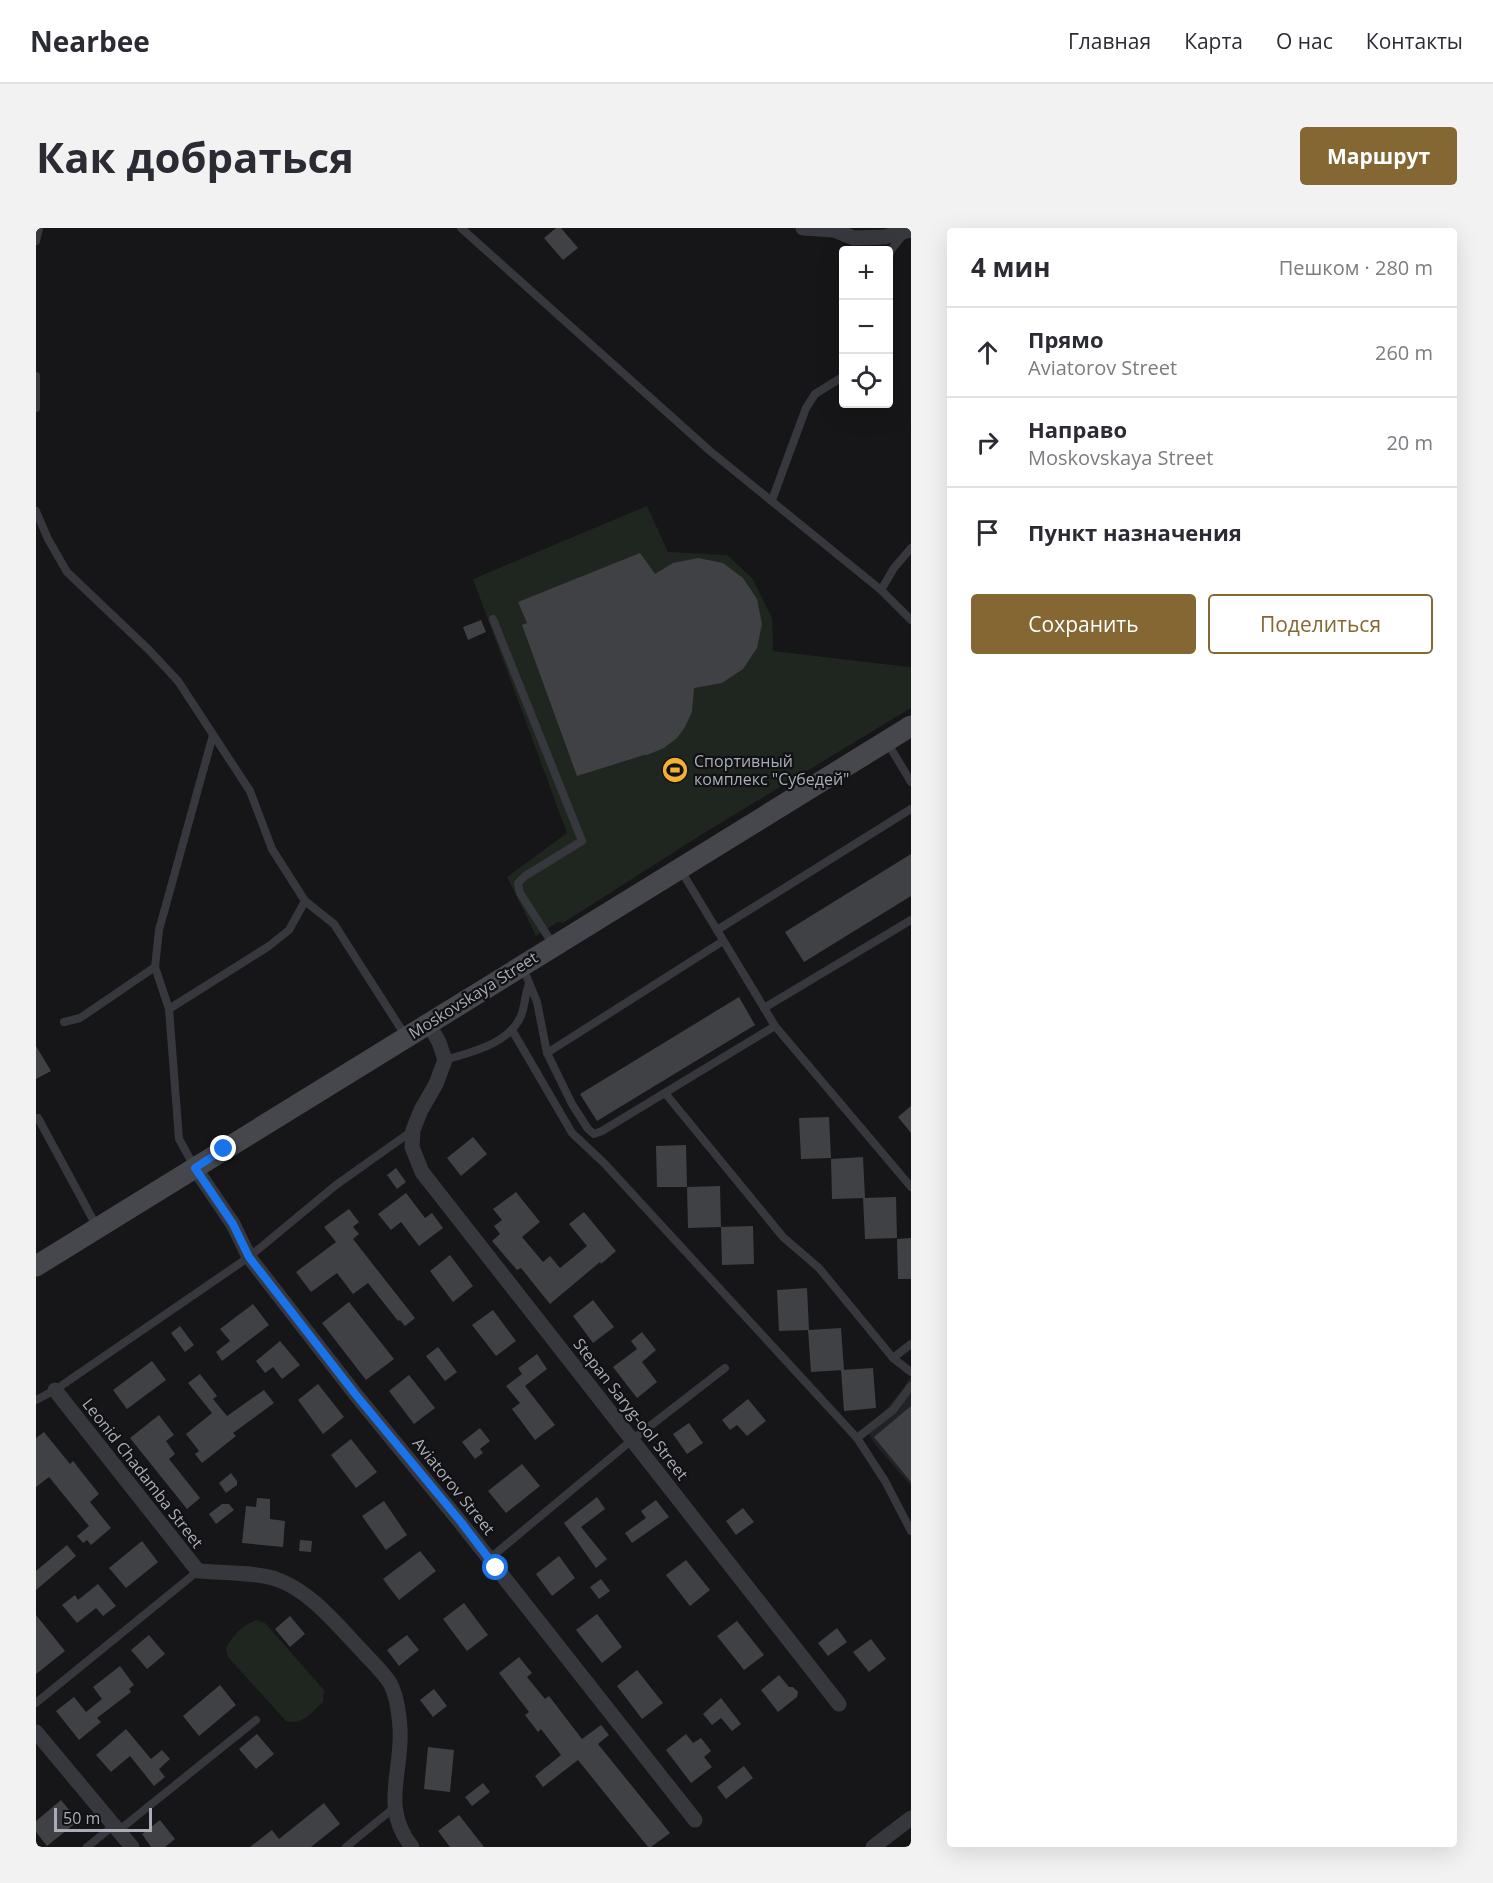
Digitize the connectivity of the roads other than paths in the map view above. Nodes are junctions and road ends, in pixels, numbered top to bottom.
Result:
1 (39, 228) edge
2 (461, 228) edge
3 (803, 228) edge
4 (908, 230) edge
5 (36, 241) edge
6 (893, 248) edge
7 (36, 376) edge
8 (839, 379) edge
9 (36, 408) edge
10 (772, 500) junction
11 (36, 511) edge
12 (911, 548) edge
13 (881, 590) junction
14 (493, 619) dead end
15 (911, 621) edge
16 (911, 726) edge
17 (213, 735) junction
18 (886, 741) junction
19 (911, 782) edge
20 (911, 810) edge
21 (679, 868) junction
22 (305, 902) junction
23 (911, 920) edge
24 (717, 930) junction
25 (723, 941) junction
26 (554, 946) junction
27 (155, 967) junction
28 (526, 975) junction
29 (764, 1008) junction
30 (169, 1009) junction
31 (64, 1023) dead end
32 (428, 1023) junction
33 (775, 1026) junction
34 (512, 1030) junction
35 (406, 1036) junction
36 (547, 1053) junction
37 (445, 1060) junction
38 (664, 1093) junction
39 (38, 1119) dead end
40 (413, 1130) junction
41 (195, 1168) junction
42 (911, 1187) edge
43 (98, 1228) junction
44 (249, 1257) junction
45 (36, 1266) edge
46 (911, 1344) edge
47 (893, 1358) junction
48 (724, 1368) dead end
49 (911, 1372) edge
50 (911, 1386) edge
51 (55, 1390) junction
52 (36, 1400) edge
53 (857, 1438) junction
54 (632, 1440) junction
55 (911, 1532) edge
56 (489, 1559) junction
57 (198, 1572) junction
58 (36, 1703) edge
59 (839, 1704) dead end
60 (256, 1720) dead end
61 (36, 1732) edge
62 (395, 1807) junction
63 (695, 1820) dead end
64 (908, 1826) edge
65 (115, 1828) junction
66 (87, 1847) edge
67 (132, 1847) edge
68 (346, 1847) edge
69 (412, 1847) edge
70 (873, 1847) edge

1 - 5 lane
2 - 10 lane
3 - 4 street
4 - 6 lane
7 - 9 lane
8 - 10 lane
10 - 13 lane
11 - 17 lane
12 - 13 lane
13 - 15 lane
14 - 26 lane
16 - 18 main road, Moskovskaya Street
17 - 22 lane
17 - 27 lane
18 - 19 lane
18 - 21 main road, Moskovskaya Street
20 - 24 lane
21 - 24 lane
21 - 26 main road, Moskovskaya Street
22 - 30 lane
22 - 35 lane
23 - 29 lane
24 - 25 lane
25 - 29 lane
25 - 36 lane
26 - 28 main road, Moskovskaya Street
27 - 30 lane
27 - 31 lane
28 - 32 main road, Moskovskaya Street
28 - 34 lane
28 - 36 lane
29 - 33 lane
30 - 41 lane
32 - 35 main road, Moskovskaya Street
32 - 37 street
33 - 38 lane
33 - 42 lane
34 - 37 lane
34 - 53 lane
35 - 41 main road, Moskovskaya Street
36 - 38 lane
37 - 40 street
38 - 47 lane
39 - 43 lane
40 - 44 lane
40 - 54 street, Stepan Saryg-ool Street
41 - 43 main road, Moskovskaya Street
41 - 44 street, Aviatorov Street
43 - 45 main road, Moskovskaya Street
44 - 51 lane
44 - 56 street, Aviatorov Street
46 - 47 lane
47 - 49 lane
48 - 54 lane
50 - 53 lane
51 - 52 lane
51 - 57 street, Leonid Chadamba Street
53 - 55 lane
54 - 56 lane
54 - 59 street, Stepan Saryg-ool Street
56 - 63 street, Aviatorov Street
57 - 58 lane
57 - 62 street, Leonid Chadamba Street
60 - 65 lane
61 - 65 street
62 - 68 lane
62 - 69 street, Leonid Chadamba Street
64 - 70 street
65 - 66 lane
65 - 67 street

